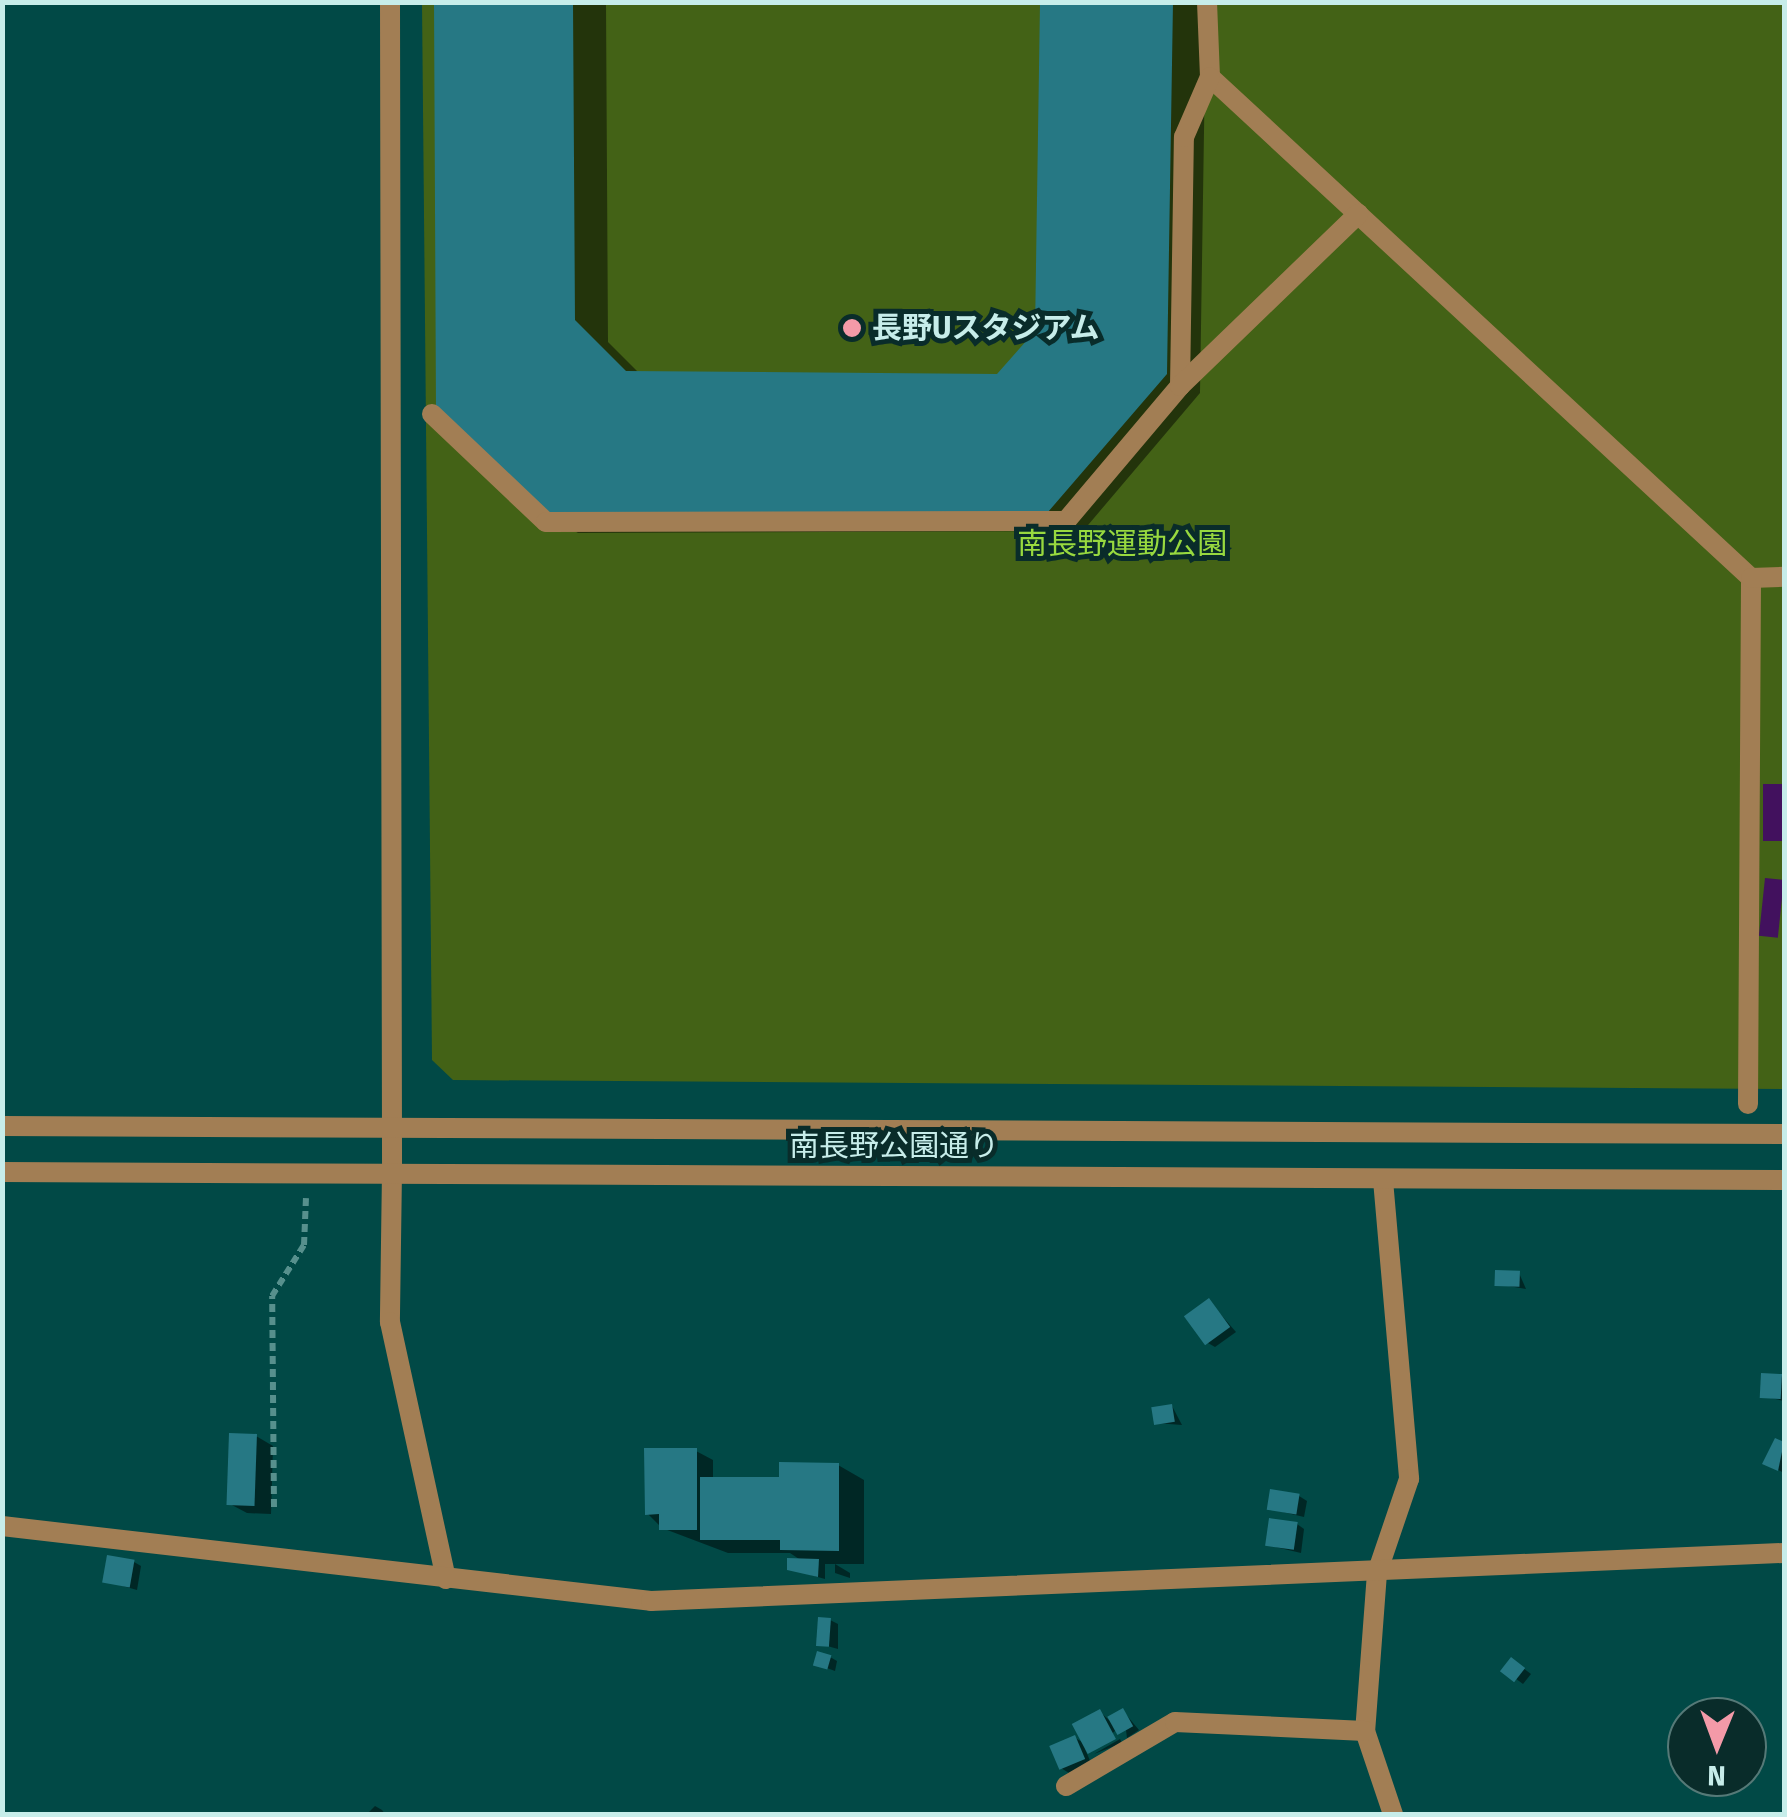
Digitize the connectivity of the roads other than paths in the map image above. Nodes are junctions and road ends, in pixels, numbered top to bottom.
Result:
1 (390, 2) edge
2 (1207, 2) edge
3 (1210, 77) junction
4 (1358, 214) junction
5 (1180, 386) junction
6 (432, 414) dead end
7 (1784, 577) edge
8 (1751, 578) junction
9 (1748, 1104) dead end
10 (2, 1126) edge
11 (392, 1126) junction
12 (1784, 1134) edge
13 (392, 1171) junction
14 (2, 1172) edge
15 (1383, 1180) junction
16 (1784, 1180) edge
17 (2, 1526) edge
18 (1784, 1553) edge
19 (1377, 1573) junction
20 (446, 1579) junction
21 (1364, 1731) junction
22 (1066, 1786) dead end
23 (1393, 1814) edge

1 - 11 street
2 - 3 street
3 - 4 street
3 - 5 street
4 - 5 street
4 - 8 street
5 - 6 street
7 - 8 street
8 - 9 street
10 - 11 street, 南長野公園通り
11 - 12 street, 南長野公園通り
11 - 13 street
13 - 14 street, 南長野公園通り
13 - 15 street, 南長野公園通り
13 - 20 street
15 - 16 street, 南長野公園通り
15 - 19 street
17 - 20 street
18 - 19 street
19 - 20 street
19 - 21 street
21 - 22 street
21 - 23 street

